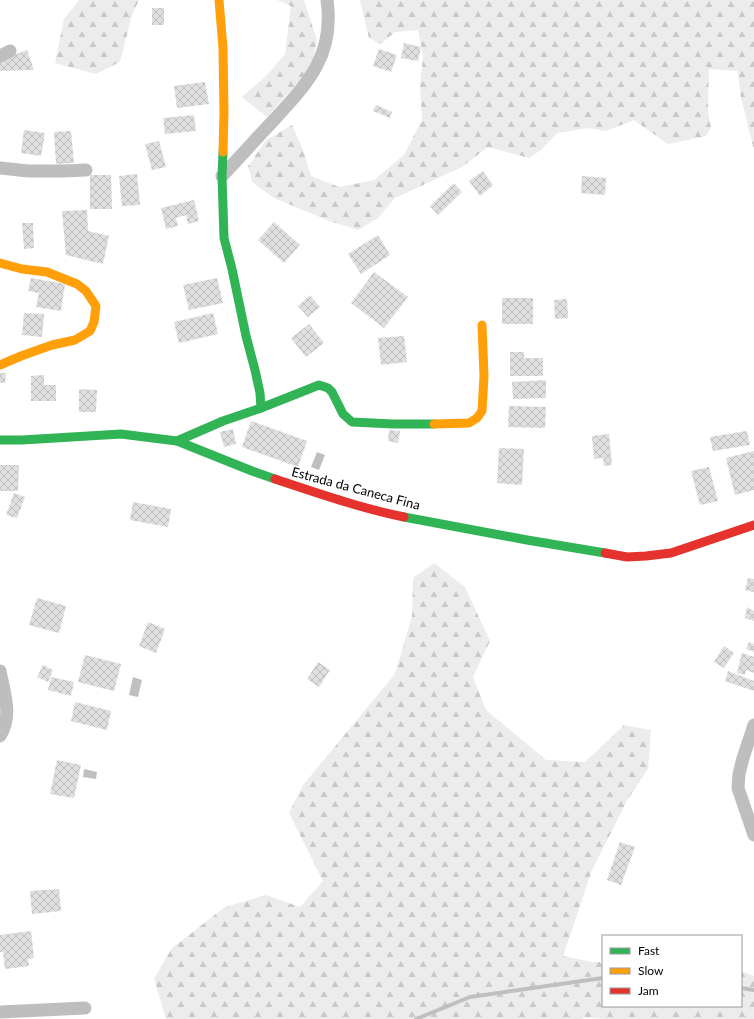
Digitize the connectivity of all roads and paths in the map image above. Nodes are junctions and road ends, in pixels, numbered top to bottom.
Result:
1 (219, 0) edge
2 (327, 0) edge
3 (0, 168) edge
4 (86, 170) dead end
5 (222, 176) junction
6 (0, 263) edge
7 (482, 325) dead end
8 (0, 365) edge
9 (261, 408) junction
10 (0, 440) edge
11 (177, 441) junction
12 (754, 525) edge
13 (0, 671) edge
14 (754, 725) edge
15 (0, 736) edge
16 (750, 815) edge
17 (754, 835) edge
18 (84, 1008) dead end
19 (0, 1012) edge

1 - 5 street
2 - 5 street
3 - 4 street
5 - 9 street
6 - 8 street
7 - 9 street
9 - 11 street
10 - 11 street, Estrada da Caneca Fina
11 - 12 street, Estrada da Caneca Fina
13 - 15 street
14 - 16 street
16 - 17 street
18 - 19 street

